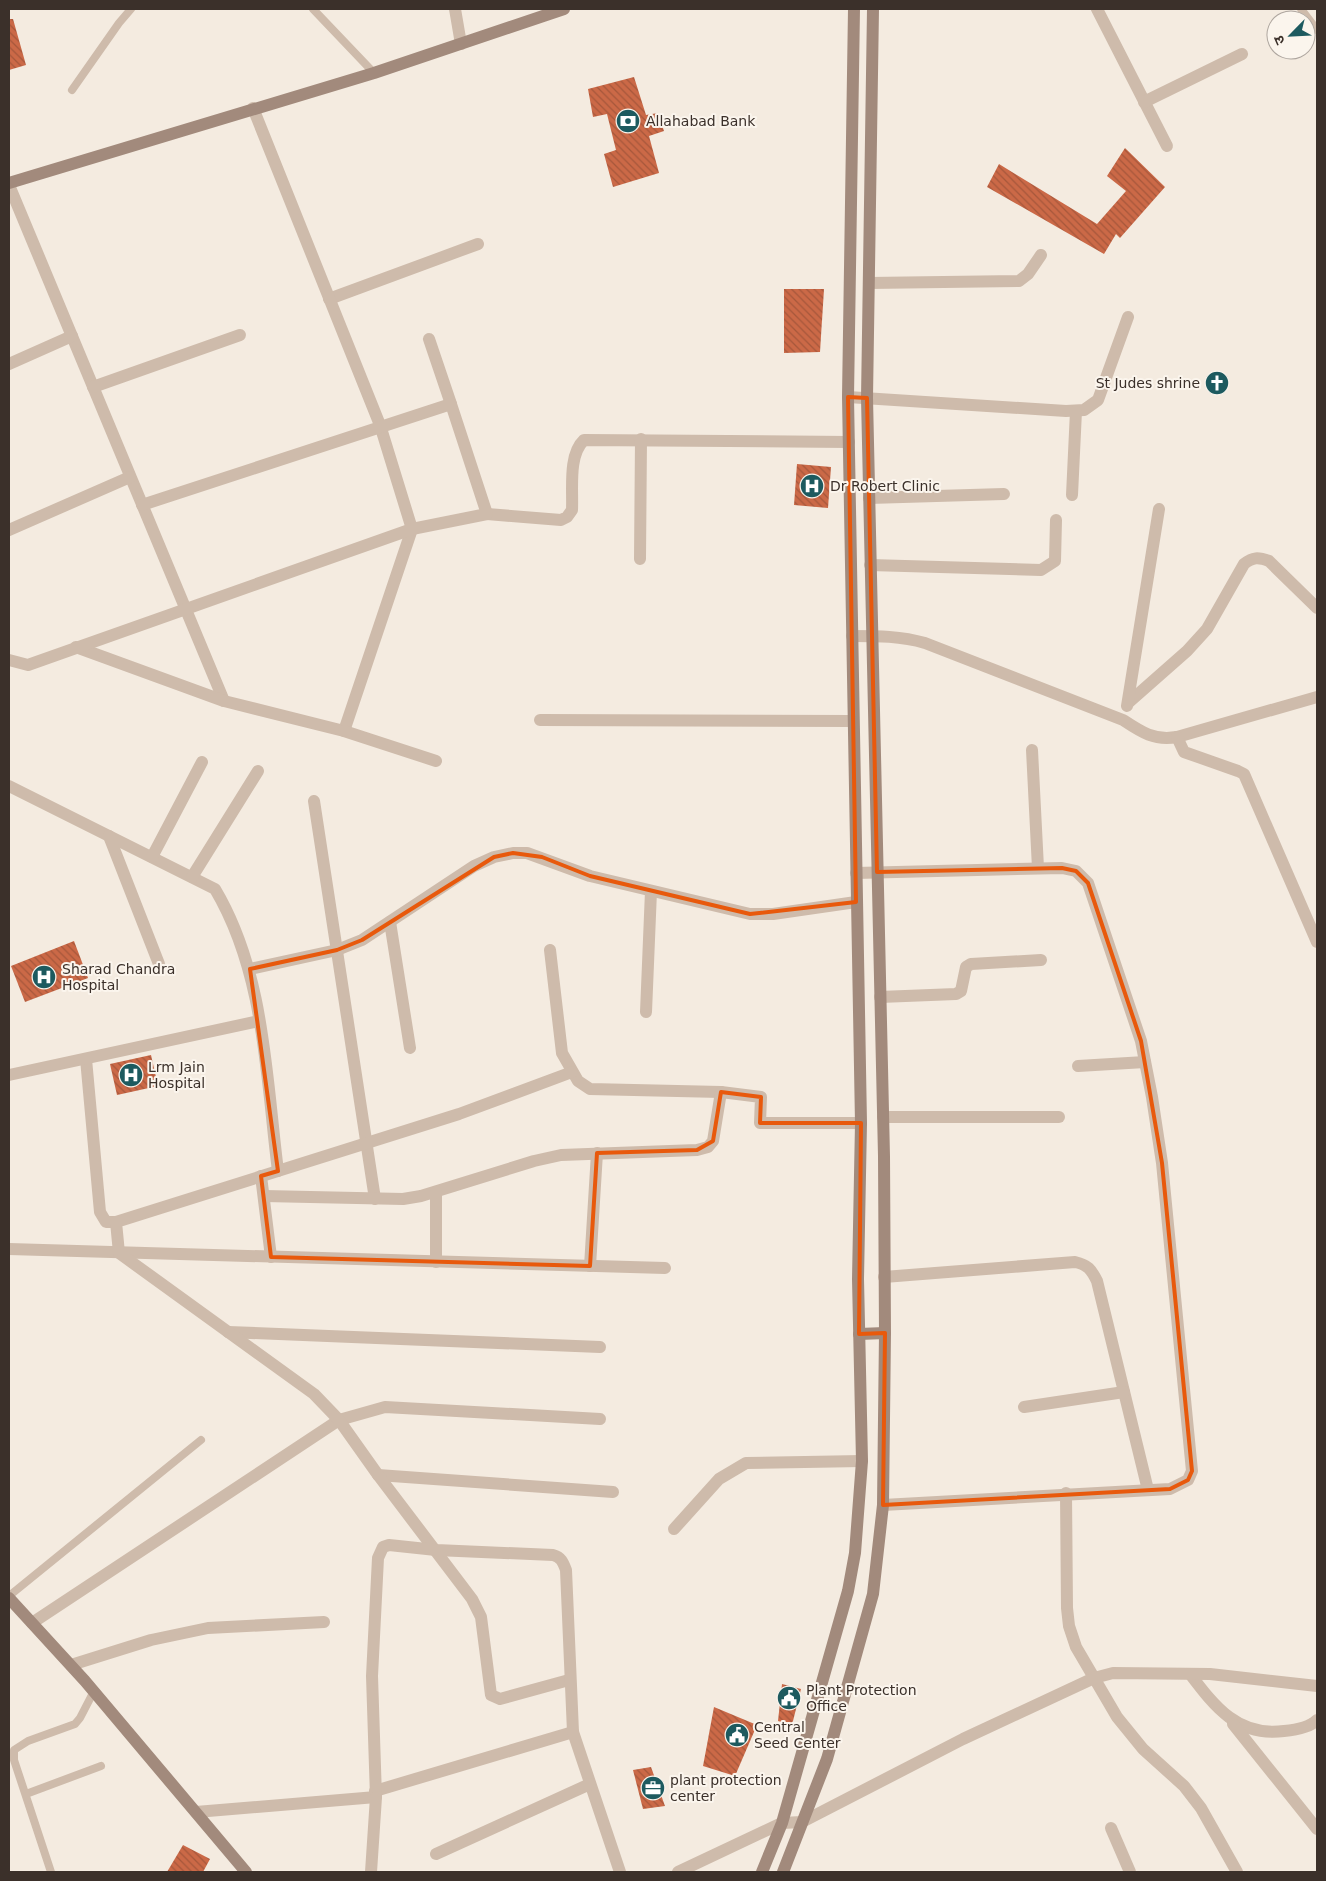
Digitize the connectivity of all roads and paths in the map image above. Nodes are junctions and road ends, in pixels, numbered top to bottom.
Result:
1 (131, 9) edge
2 (313, 9) edge
3 (455, 9) edge
4 (564, 9) edge
5 (854, 9) edge
6 (873, 9) edge
7 (1096, 9) edge
8 (1301, 9) edge
9 (1317, 30) edge
10 (461, 44) junction
11 (1242, 54) dead end
12 (374, 73) junction
13 (72, 90) dead end
14 (1144, 102) junction
15 (253, 108) junction
16 (1167, 146) dead end
17 (9, 184) edge
18 (478, 244) dead end
19 (1041, 255) dead end
20 (869, 283) junction
21 (329, 299) junction
22 (1128, 317) dead end
23 (240, 335) dead end
24 (72, 336) junction
25 (428, 339) dead end
26 (9, 364) edge
27 (93, 387) junction
28 (848, 397) junction
29 (867, 398) junction
30 (451, 404) junction
31 (1076, 411) junction
32 (380, 426) junction
33 (641, 439) junction
34 (849, 442) junction
35 (130, 477) junction
36 (1004, 494) dead end
37 (1072, 495) dead end
38 (869, 498) junction
39 (142, 505) junction
40 (1159, 509) dead end
41 (487, 514) junction
42 (1056, 520) dead end
43 (412, 529) junction
44 (9, 530) edge
45 (640, 559) dead end
46 (870, 565) junction
47 (185, 608) junction
48 (1317, 608) edge
49 (852, 636) junction
50 (871, 636) junction
51 (76, 647) junction
52 (9, 660) edge
53 (1317, 697) edge
54 (224, 701) junction
55 (1128, 703) junction
56 (540, 720) dead end
57 (1123, 720) junction
58 (853, 721) junction
59 (344, 732) junction
60 (1177, 737) junction
61 (1032, 750) dead end
62 (436, 761) dead end
63 (202, 762) dead end
64 (258, 771) dead end
65 (9, 786) edge
66 (314, 801) dead end
67 (109, 836) junction
68 (152, 858) junction
69 (1038, 868) junction
70 (877, 872) junction
71 (856, 873) junction
72 (192, 877) junction
73 (651, 891) junction
74 (856, 902) junction
75 (390, 922) junction
76 (1317, 942) edge
77 (337, 950) junction
78 (550, 950) dead end
79 (1041, 960) dead end
80 (159, 964) dead end
81 (250, 969) junction
82 (880, 997) junction
83 (646, 1012) dead end
84 (259, 1022) junction
85 (410, 1048) dead end
86 (86, 1058) junction
87 (1144, 1062) junction
88 (1078, 1066) dead end
89 (572, 1072) junction
90 (9, 1075) edge
91 (721, 1092) junction
92 (1059, 1116) dead end
93 (883, 1117) junction
94 (861, 1123) junction
95 (367, 1144) junction
96 (597, 1153) junction
97 (860, 1155) junction
98 (884, 1156) junction
99 (278, 1171) junction
100 (261, 1176) junction
101 (436, 1192) junction
102 (264, 1196) junction
103 (375, 1199) junction
104 (116, 1222) junction
105 (9, 1249) edge
106 (120, 1252) junction
107 (271, 1257) junction
108 (436, 1262) junction
109 (590, 1266) junction
110 (665, 1268) dead end
111 (884, 1277) junction
112 (228, 1332) junction
113 (886, 1333) junction
114 (859, 1334) junction
115 (600, 1347) dead end
116 (1124, 1392) junction
117 (1024, 1407) dead end
118 (600, 1419) dead end
119 (339, 1420) junction
120 (201, 1440) dead end
121 (862, 1461) junction
122 (378, 1475) junction
123 (1148, 1490) junction
124 (613, 1492) dead end
125 (1066, 1493) junction
126 (883, 1505) junction
127 (674, 1529) dead end
128 (436, 1550) junction
129 (9, 1597) edge
130 (324, 1622) dead end
131 (32, 1624) junction
132 (71, 1665) junction
133 (1190, 1674) junction
134 (1094, 1678) junction
135 (569, 1680) junction
136 (1317, 1686) edge
137 (94, 1691) junction
138 (1228, 1716) junction
139 (1317, 1720) edge
140 (572, 1732) junction
141 (101, 1766) dead end
142 (590, 1784) junction
143 (26, 1794) junction
144 (376, 1794) junction
145 (196, 1812) junction
146 (802, 1822) junction
147 (782, 1823) junction
148 (1111, 1828) dead end
149 (1317, 1829) edge
150 (436, 1854) dead end
151 (51, 1872) edge
152 (246, 1872) edge
153 (371, 1872) edge
154 (620, 1872) edge
155 (678, 1872) edge
156 (762, 1872) edge
157 (784, 1872) edge
158 (1130, 1872) edge
159 (1237, 1872) edge

1 - 13 lane
2 - 12 lane
3 - 10 street
4 - 10 street
5 - 28 street
6 - 20 street
7 - 14 street
8 - 9 lane
10 - 12 street
11 - 14 street
12 - 15 street
14 - 16 street
15 - 17 street
15 - 21 street
17 - 24 street
18 - 21 street
19 - 20 street
20 - 29 street
21 - 32 street
22 - 31 street
23 - 27 street
24 - 26 street
24 - 27 street
25 - 30 street
27 - 35 street
28 - 29 street
28 - 34 street
29 - 31 street
29 - 38 street
30 - 32 street
30 - 41 street
31 - 37 street
32 - 39 street
32 - 43 street
33 - 34 street
33 - 41 street
33 - 45 street
34 - 49 street
35 - 39 street
35 - 44 street
36 - 38 street
38 - 46 street
39 - 47 street
40 - 55 street
41 - 43 street
42 - 46 street
43 - 47 street
43 - 59 street
46 - 50 street
47 - 51 street
47 - 54 street
48 - 55 street
49 - 50 street
49 - 58 street
50 - 57 street
50 - 70 street
51 - 52 street
51 - 54 street
53 - 60 street
54 - 59 street
55 - 57 street
56 - 58 street
57 - 60 street
58 - 71 street
59 - 62 street
60 - 76 street
61 - 69 street
63 - 68 street
64 - 72 street
65 - 67 street
66 - 77 street
67 - 68 street
67 - 80 street
68 - 72 street
69 - 70 street
69 - 87 street
70 - 71 street
70 - 82 street
71 - 74 street
72 - 81 street
73 - 74 street
73 - 75 street
73 - 83 street
74 - 94 street
75 - 77 street
75 - 85 street
77 - 81 street
77 - 95 street
78 - 89 street
79 - 82 street
81 - 84 street
82 - 93 street
84 - 86 street
84 - 99 street
86 - 90 street
86 - 104 street
87 - 88 street
87 - 123 street
89 - 91 street
89 - 95 street
91 - 94 street
91 - 96 street
92 - 93 street
93 - 98 street
94 - 97 street
95 - 99 street
95 - 103 street
96 - 101 street
96 - 109 street
97 - 98 street
97 - 114 street
98 - 111 street
99 - 100 street
100 - 102 street
100 - 104 street
101 - 103 street
101 - 108 street
102 - 103 street
102 - 107 street
104 - 106 street
105 - 106 street
106 - 107 street
106 - 112 street
107 - 108 street
108 - 109 street
109 - 110 street
111 - 113 street
111 - 116 street
112 - 115 street
112 - 119 street
113 - 114 street
113 - 126 street
114 - 121 street
116 - 117 street
116 - 123 street
118 - 119 street
119 - 122 street
119 - 131 street
120 - 129 lane
121 - 127 street
121 - 147 street
122 - 124 street
122 - 128 street
123 - 125 street
125 - 126 street
125 - 134 street
126 - 146 street
128 - 135 street
128 - 135 street
128 - 144 street
129 - 131 street
130 - 132 street
131 - 132 street
132 - 137 street
133 - 134 street
133 - 136 street
133 - 138 street
134 - 146 street
134 - 159 street
135 - 140 street
137 - 143 lane
137 - 145 street
138 - 139 street
138 - 149 street
140 - 142 street
140 - 144 street
141 - 143 lane
142 - 150 street
142 - 154 street
143 - 151 lane
144 - 145 street
144 - 153 street
145 - 152 street
146 - 147 street
146 - 157 street
147 - 155 street
147 - 156 street
148 - 158 street

